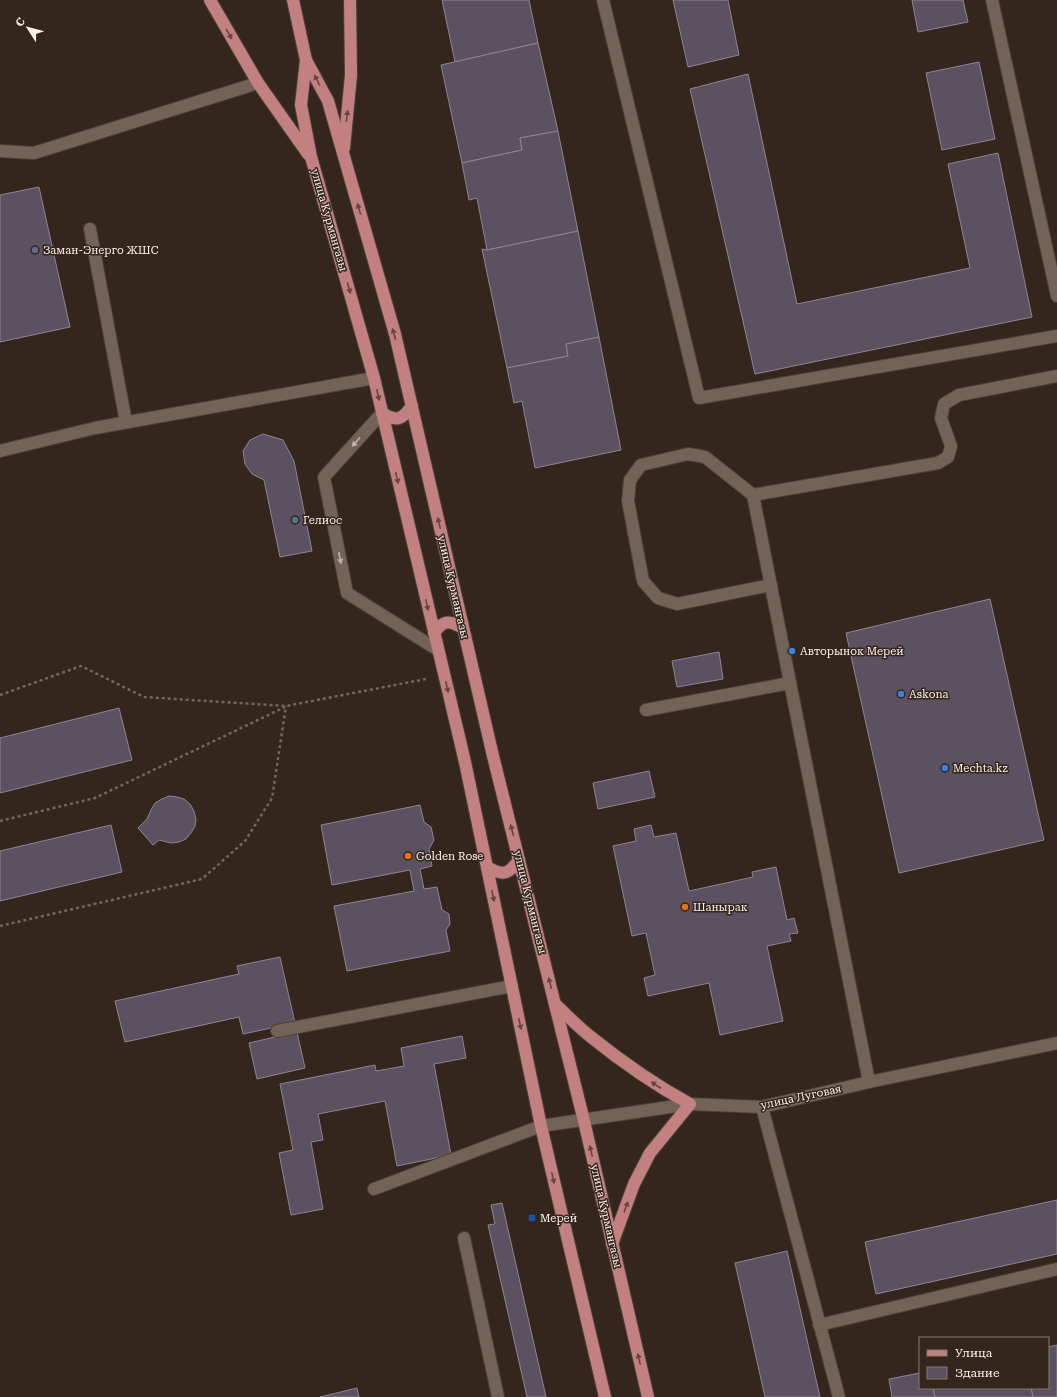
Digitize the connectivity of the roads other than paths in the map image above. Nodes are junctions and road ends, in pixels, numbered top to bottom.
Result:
1 (210, 0) edge
2 (293, 0) edge
3 (350, 0) edge
4 (603, 0) edge
5 (992, 0) edge
6 (306, 60) junction
7 (258, 83) junction
8 (0, 150) edge
9 (343, 155) junction
10 (310, 157) junction
11 (90, 229) dead end
12 (1057, 296) edge
13 (1057, 336) edge
14 (1057, 376) edge
15 (374, 378) junction
16 (412, 406) junction
17 (382, 413) junction
18 (126, 422) junction
19 (0, 451) edge
20 (753, 495) junction
21 (771, 585) junction
22 (463, 628) junction
23 (434, 633) junction
24 (438, 650) junction
25 (790, 684) junction
26 (646, 710) dead end
27 (519, 860) junction
28 (487, 867) junction
29 (512, 986) junction
30 (555, 1004) junction
31 (277, 1031) dead end
32 (1057, 1043) edge
33 (869, 1082) junction
34 (690, 1104) junction
35 (762, 1107) junction
36 (584, 1121) junction
37 (541, 1126) junction
38 (374, 1189) dead end
39 (464, 1238) dead end
40 (612, 1244) junction
41 (1057, 1269) edge
42 (819, 1325) junction
43 (498, 1397) edge
44 (605, 1397) edge
45 (648, 1397) edge
46 (839, 1397) edge

1 -> 7 main road
2 - 6 main road, улица Курмангазы
9 -> 3 main road
4 - 13 street
5 - 12 street
9 -> 6 main road, улица Курмангазы
6 - 10 main road, улица Курмангазы
7 - 8 street
7 - 10 main road
16 -> 9 main road, улица Курмангазы
10 -> 15 main road, улица Курмангазы
11 - 18 street
14 - 20 street
15 -> 17 main road, улица Курмангазы
15 - 18 street
16 - 17 main road
22 -> 16 main road, улица Курмангазы
17 -> 23 main road
17 -> 24 street
18 - 19 street
20 - 21 street
20 - 21 street
21 - 25 street
22 - 23 main road
27 -> 22 main road, улица Курмангазы
23 - 24 main road
24 -> 28 main road
25 - 26 street
25 - 33 street
27 - 28 main road
30 -> 27 main road, улица Курмангазы
28 -> 29 main road
29 - 31 street
29 -> 37 main road
34 -> 30 main road
30 - 36 main road, улица Курмангазы
32 - 33 street, улица Луговая
33 - 35 street, улица Луговая
34 - 35 street, улица Луговая
34 - 36 street, улица Луговая
40 -> 34 main road
35 - 42 street
36 - 37 street, улица Луговая
40 -> 36 main road, улица Курмангазы
37 - 38 street, улица Луговая
37 -> 44 main road
39 - 43 street
45 -> 40 main road, улица Курмангазы
41 - 42 street
42 - 46 street

